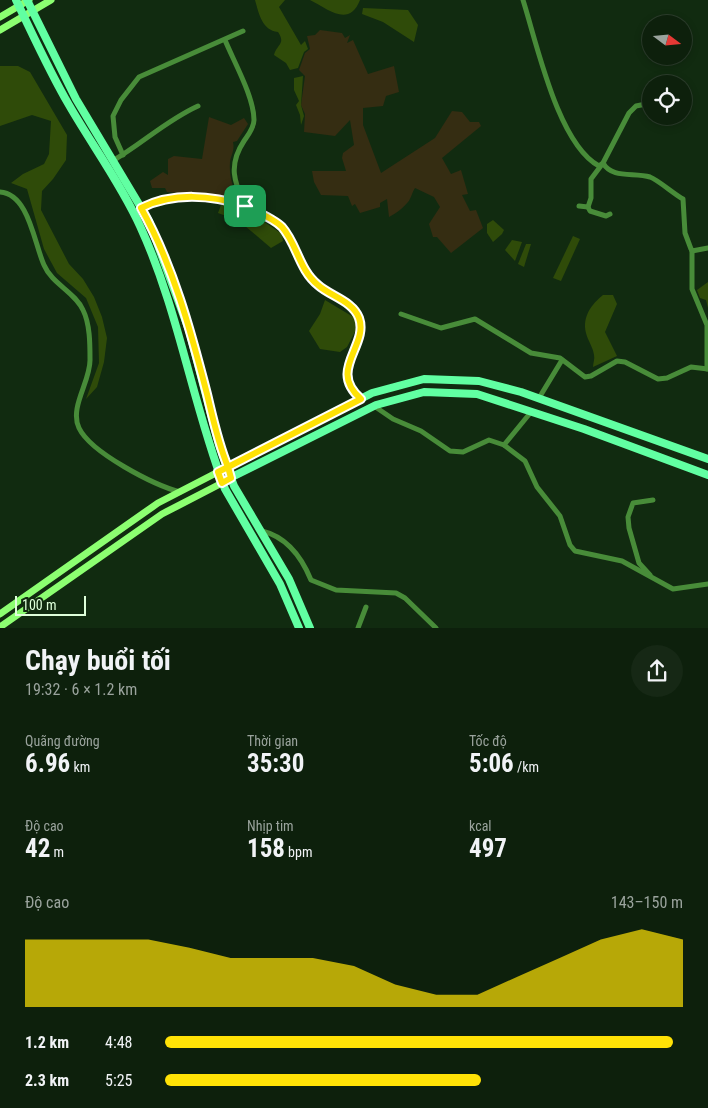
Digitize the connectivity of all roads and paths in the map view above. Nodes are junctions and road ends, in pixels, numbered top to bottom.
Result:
1 (28, 0) edge
2 (51, 0) edge
3 (523, 0) edge
4 (18, 3) edge
5 (33, 12) junction
6 (0, 17) edge
7 (24, 17) junction
8 (0, 30) edge
9 (243, 31) dead end
10 (225, 40) junction
11 (642, 104) edge
12 (198, 106) dead end
13 (123, 155) junction
14 (114, 160) junction
15 (603, 163) junction
16 (0, 192) edge
17 (245, 206) junction
18 (579, 206) dead end
19 (588, 207) junction
20 (141, 208) junction
21 (610, 214) dead end
22 (708, 248) edge
23 (692, 250) junction
24 (401, 314) dead end
25 (562, 360) junction
26 (708, 369) edge
27 (539, 398) junction
28 (361, 399) junction
29 (374, 406) junction
30 (531, 412) junction
31 (504, 445) junction
32 (708, 459) edge
33 (228, 467) junction
34 (218, 472) junction
35 (708, 475) edge
36 (231, 478) junction
37 (222, 483) junction
38 (180, 492) junction
39 (653, 500) dead end
40 (262, 531) junction
41 (653, 579) junction
42 (708, 584) edge
43 (22, 599) junction
44 (366, 607) dead end
45 (28, 608) junction
46 (0, 614) edge
47 (306, 619) junction
48 (0, 627) edge
49 (298, 627) edge
50 (310, 628) edge
51 (358, 628) edge
52 (436, 628) edge

1 - 4 main road
1 - 5 main road
2 - 5 main road
3 - 15 street
4 - 6 main road
4 - 7 main road
5 - 7 main road
5 - 14 main road
7 - 8 main road
7 - 34 main road
9 - 10 street
10 - 13 street
10 - 17 street
11 - 15 street
12 - 13 street
13 - 14 street
14 - 20 main road
15 - 19 street
15 - 23 street
16 - 38 street
17 - 20 street
17 - 28 street
18 - 19 street
19 - 21 street
20 - 33 main road
22 - 23 street
23 - 26 street
24 - 25 street
25 - 26 street
25 - 27 street
27 - 28 main road
27 - 32 main road
28 - 33 main road
29 - 30 main road
29 - 31 street
29 - 36 main road
30 - 31 street
30 - 35 main road
31 - 41 street
33 - 34 main road
33 - 36 main road
34 - 37 main road
34 - 38 main road
36 - 37 main road
36 - 40 main road
37 - 45 main road
37 - 49 main road
38 - 43 main road
39 - 41 street
40 - 47 main road
40 - 52 street
41 - 42 street
43 - 45 main road
43 - 46 main road
44 - 51 street
45 - 48 main road
47 - 49 street
47 - 50 main road

